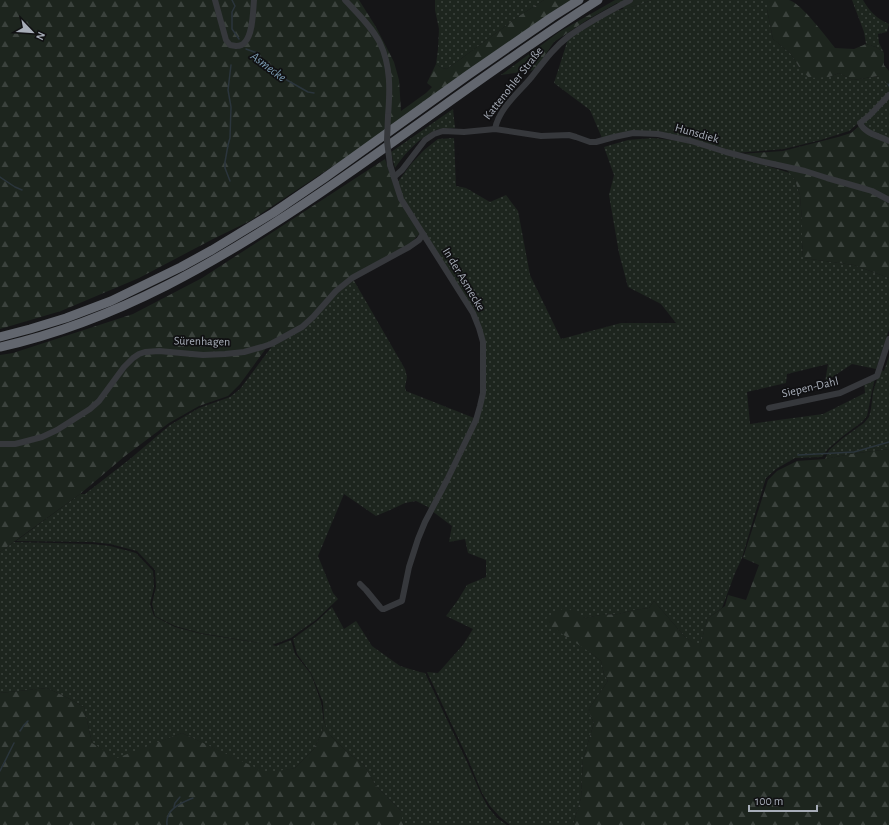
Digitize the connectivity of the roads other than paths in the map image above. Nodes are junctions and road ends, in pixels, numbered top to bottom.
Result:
1 (215, 0) edge
2 (254, 0) edge
3 (345, 0) edge
4 (579, 0) edge
5 (598, 0) edge
6 (630, 0) edge
7 (889, 95) edge
8 (495, 129) junction
9 (889, 142) edge
10 (394, 176) junction
11 (889, 200) edge
12 (423, 234) junction
13 (0, 337) edge
14 (889, 339) edge
15 (0, 347) edge
16 (769, 408) dead end
17 (0, 444) edge
18 (360, 584) dead end

1 - 2 street
3 - 10 street, In der Asmecke, bridge
4 - 13 highway
5 - 15 highway
6 - 8 street, Kattenohler Straße
7 - 9 street
8 - 10 street, Kattenohler Straße
8 - 11 street, Hunsdiek
10 - 12 street, In der Asmecke
12 - 17 street, Sürenhagen
12 - 18 street, In der Asmecke
14 - 16 street, Siepen-Dahl

